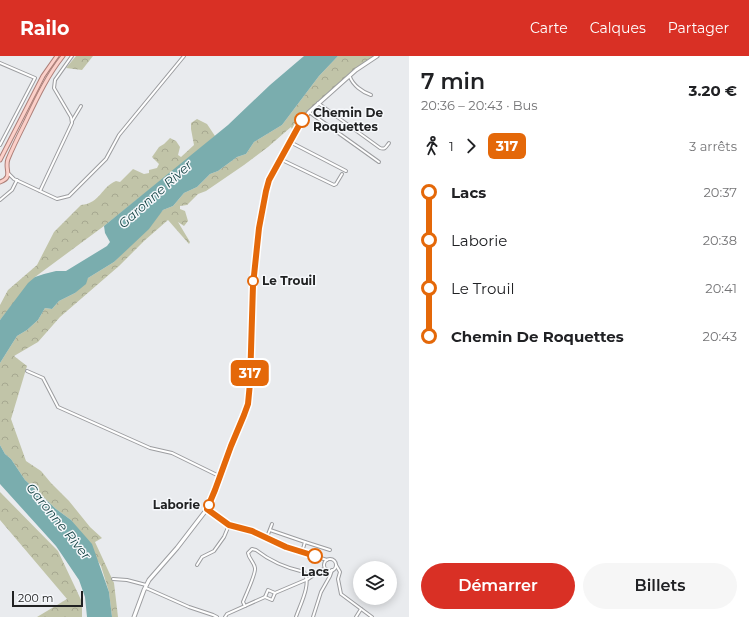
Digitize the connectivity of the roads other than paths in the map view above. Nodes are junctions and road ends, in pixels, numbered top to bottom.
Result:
1 (57, 56) edge
2 (63, 56) edge
3 (72, 56) edge
4 (184, 56) edge
5 (377, 56) edge
6 (0, 63) edge
7 (349, 76) junction
8 (371, 95) dead end
9 (318, 103) junction
10 (81, 106) dead end
11 (309, 112) junction
12 (72, 121) junction
13 (290, 142) junction
14 (389, 143) dead end
15 (0, 145) edge
16 (280, 159) junction
17 (0, 161) edge
18 (379, 162) dead end
19 (6, 166) junction
20 (346, 171) dead end
21 (8, 173) junction
22 (342, 174) dead end
23 (6, 178) junction
24 (14, 179) junction
25 (18, 180) junction
26 (0, 182) edge
27 (40, 191) junction
28 (0, 200) edge
29 (27, 371) dead end
30 (219, 476) junction
31 (207, 509) junction
32 (272, 524) dead end
33 (229, 525) junction
34 (270, 530) junction
35 (267, 537) junction
36 (305, 542) junction
37 (330, 550) dead end
38 (302, 552) junction
39 (322, 558) junction
40 (327, 560) junction
41 (324, 562) junction
42 (197, 565) dead end
43 (335, 567) junction
44 (326, 569) junction
45 (332, 570) junction
46 (330, 574) junction
47 (112, 579) dead end
48 (308, 579) junction
49 (145, 586) junction
50 (275, 593) junction
51 (265, 597) junction
52 (245, 606) junction
53 (361, 609) junction
54 (232, 613) junction
55 (134, 617) edge
56 (217, 617) edge
57 (225, 617) edge
58 (230, 617) edge
59 (296, 617) edge
60 (313, 617) edge
61 (356, 617) edge
62 (372, 617) edge

1 - 17 main road
2 - 19 main road
3 - 12 street
4 - 27 street
5 - 7 street
6 - 15 street
7 - 8 street
7 - 9 street
9 - 11 street
9 - 14 street
10 - 12 street
11 - 13 street
11 - 18 street
12 - 27 street
13 - 16 street
13 - 20 street
16 - 22 street
16 - 30 street
17 - 19 main road
19 - 21 main road
21 - 23 main road
21 - 24 street
23 - 24 street
23 - 26 main road
24 - 25 street
25 - 27 street
25 - 28 street
29 - 30 street
30 - 31 street
31 - 33 street
31 - 49 street
32 - 34 street
33 - 35 street
33 - 42 street
34 - 35 street
34 - 36 street
35 - 38 street
36 - 37 street
36 - 38 street
38 - 39 street
39 - 40 street
39 - 41 street
40 - 41 street
40 - 43 street
41 - 44 street
43 - 45 street
43 - 53 street
44 - 45 street
44 - 46 street
44 - 48 street
45 - 46 street
46 - 60 street
47 - 49 street
48 - 50 street
48 - 52 street
48 - 59 street
49 - 55 street
49 - 56 street
50 - 51 street
50 - 51 street
51 - 52 street
52 - 54 street
53 - 61 street
53 - 62 street
54 - 57 street
54 - 58 street

